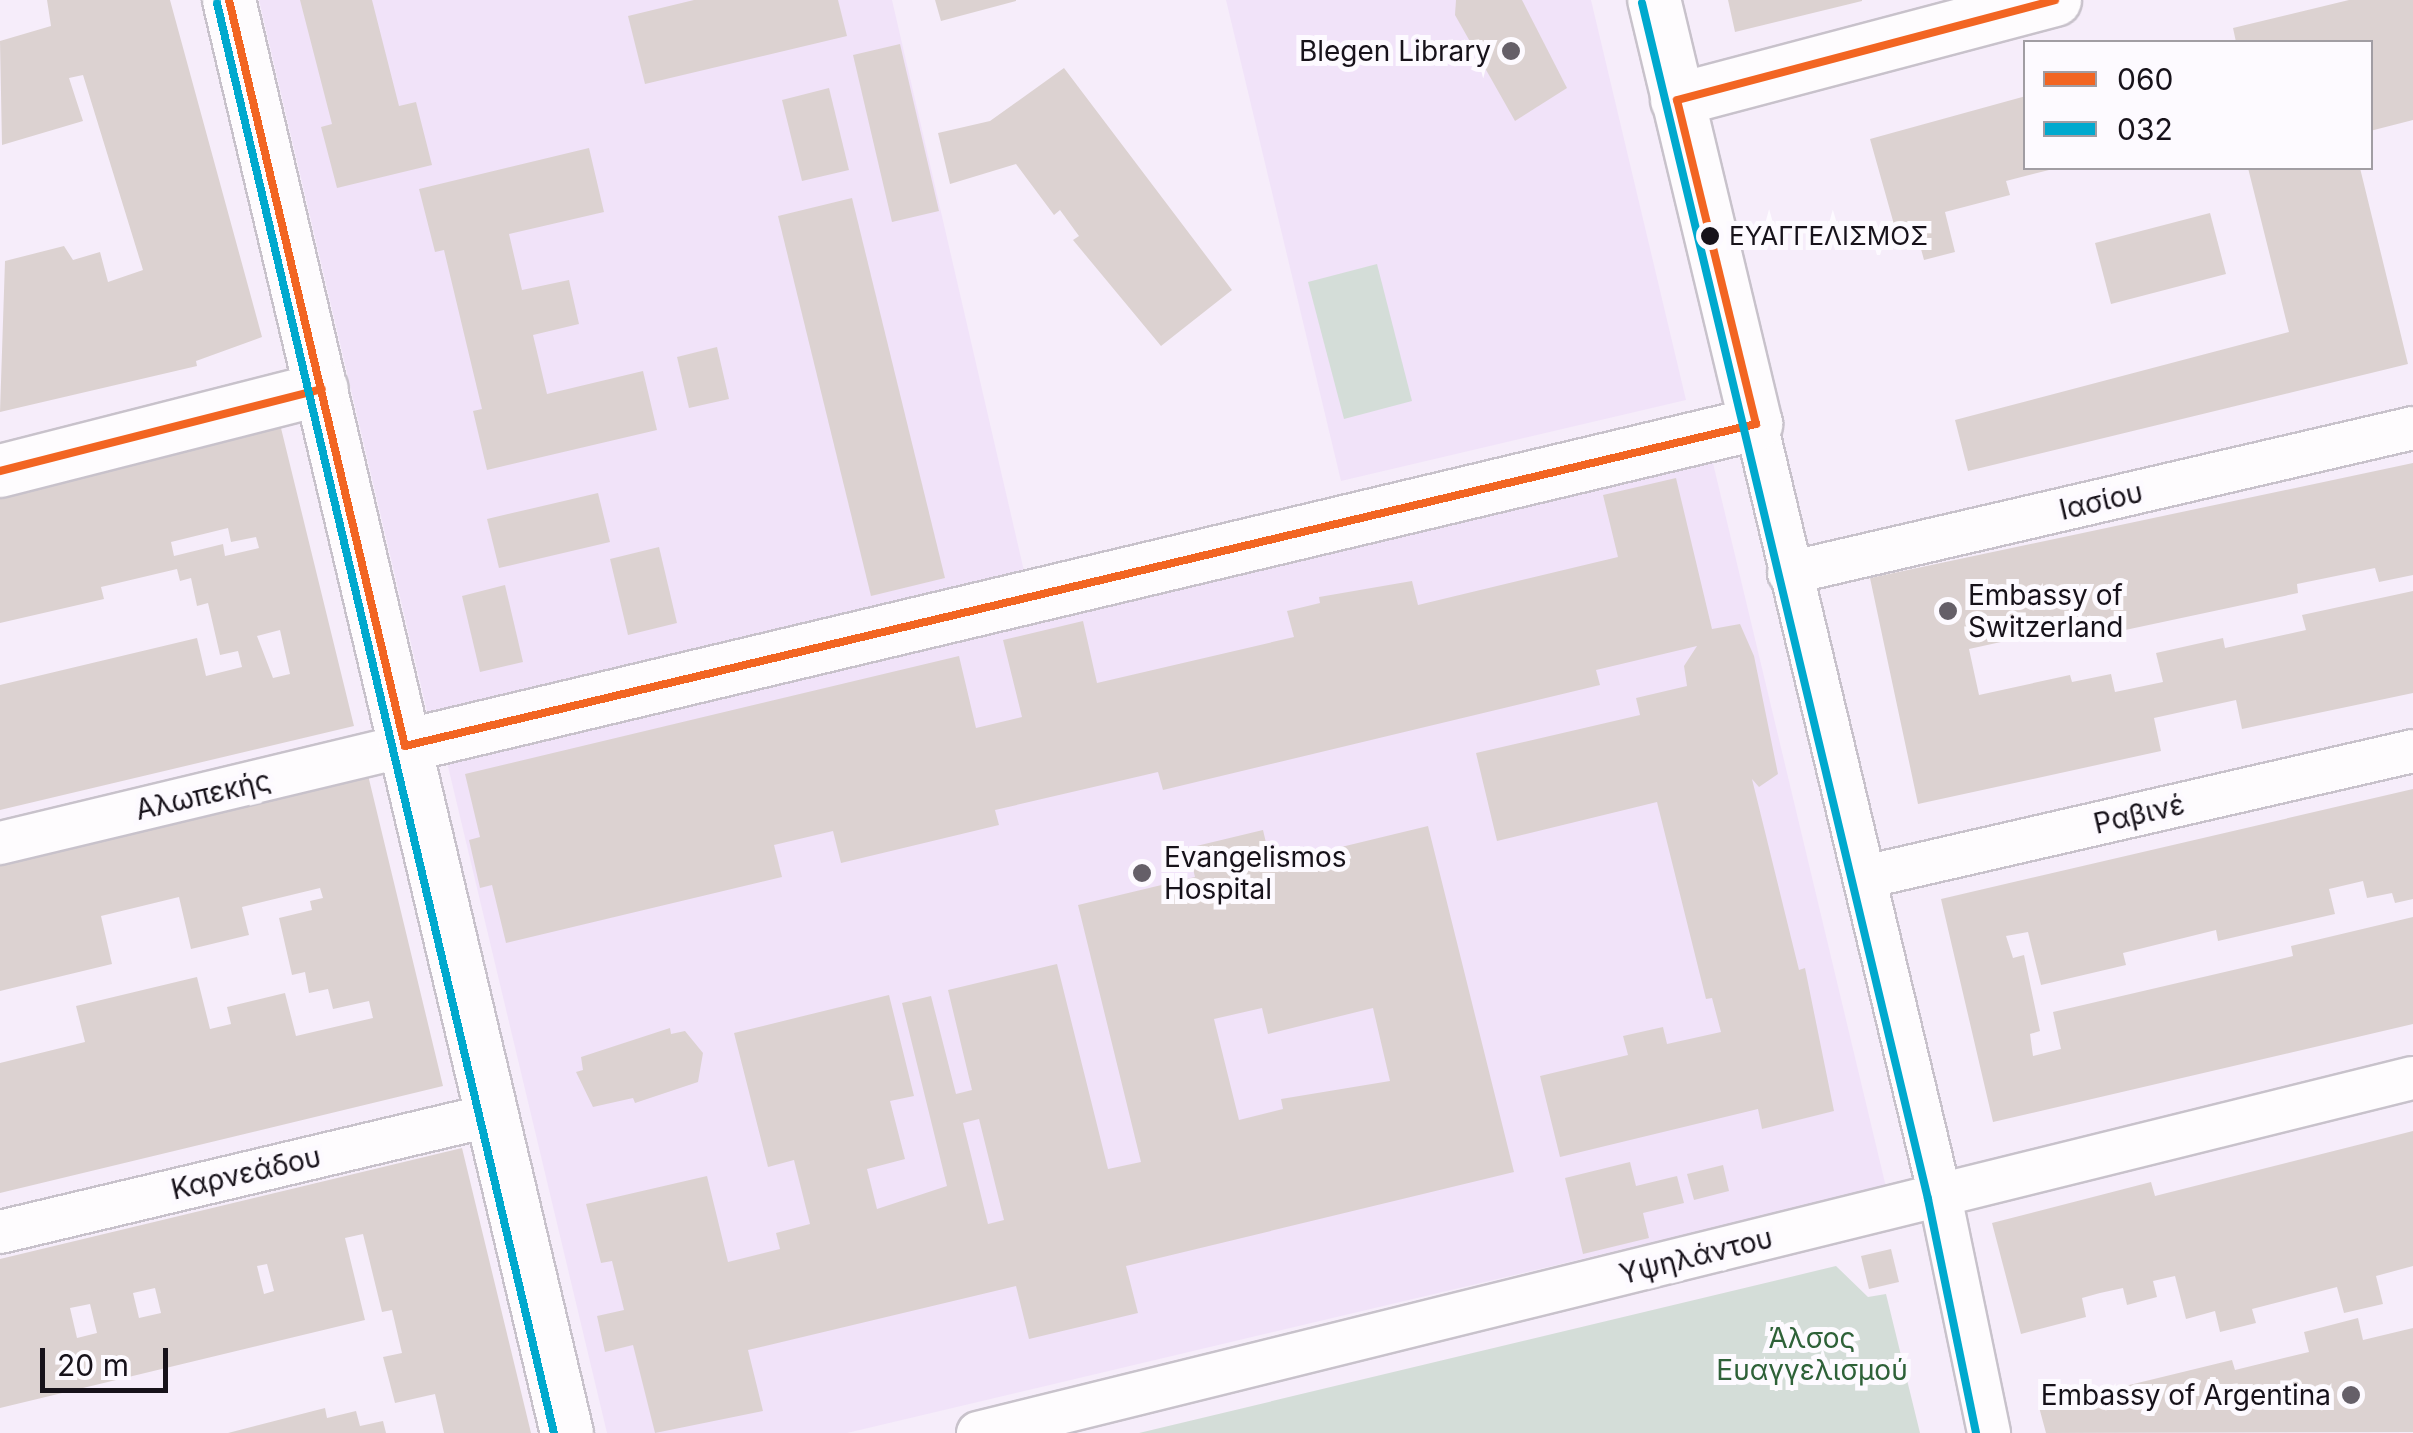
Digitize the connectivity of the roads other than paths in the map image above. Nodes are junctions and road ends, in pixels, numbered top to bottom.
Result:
1 (230, 0) edge
2 (1654, 0) edge
3 (2058, 1) edge
4 (1677, 100) junction
5 (322, 389) junction
6 (1756, 424) junction
7 (2413, 428) edge
8 (0, 471) edge
9 (1789, 572) junction
10 (405, 746) junction
11 (2413, 750) edge
12 (0, 843) edge
13 (1865, 877) junction
14 (2413, 1078) edge
15 (492, 1115) junction
16 (1940, 1196) junction
17 (0, 1232) edge
18 (567, 1433) edge
19 (978, 1433) edge
20 (1988, 1433) edge

1 - 5 street
2 - 4 street
3 - 4 street
4 - 6 street
5 - 8 street
5 - 10 street
6 - 9 street
6 - 10 street
7 - 9 street, Ιασίου
9 - 13 street
10 - 12 street, Αλωπεκής
10 - 15 street
11 - 13 street, Ραβινέ
13 - 16 street
14 - 16 street, Υψηλάντου
15 - 17 street, Καρνεάδου
15 - 18 street
16 - 19 street, Υψηλάντου
16 - 20 street

